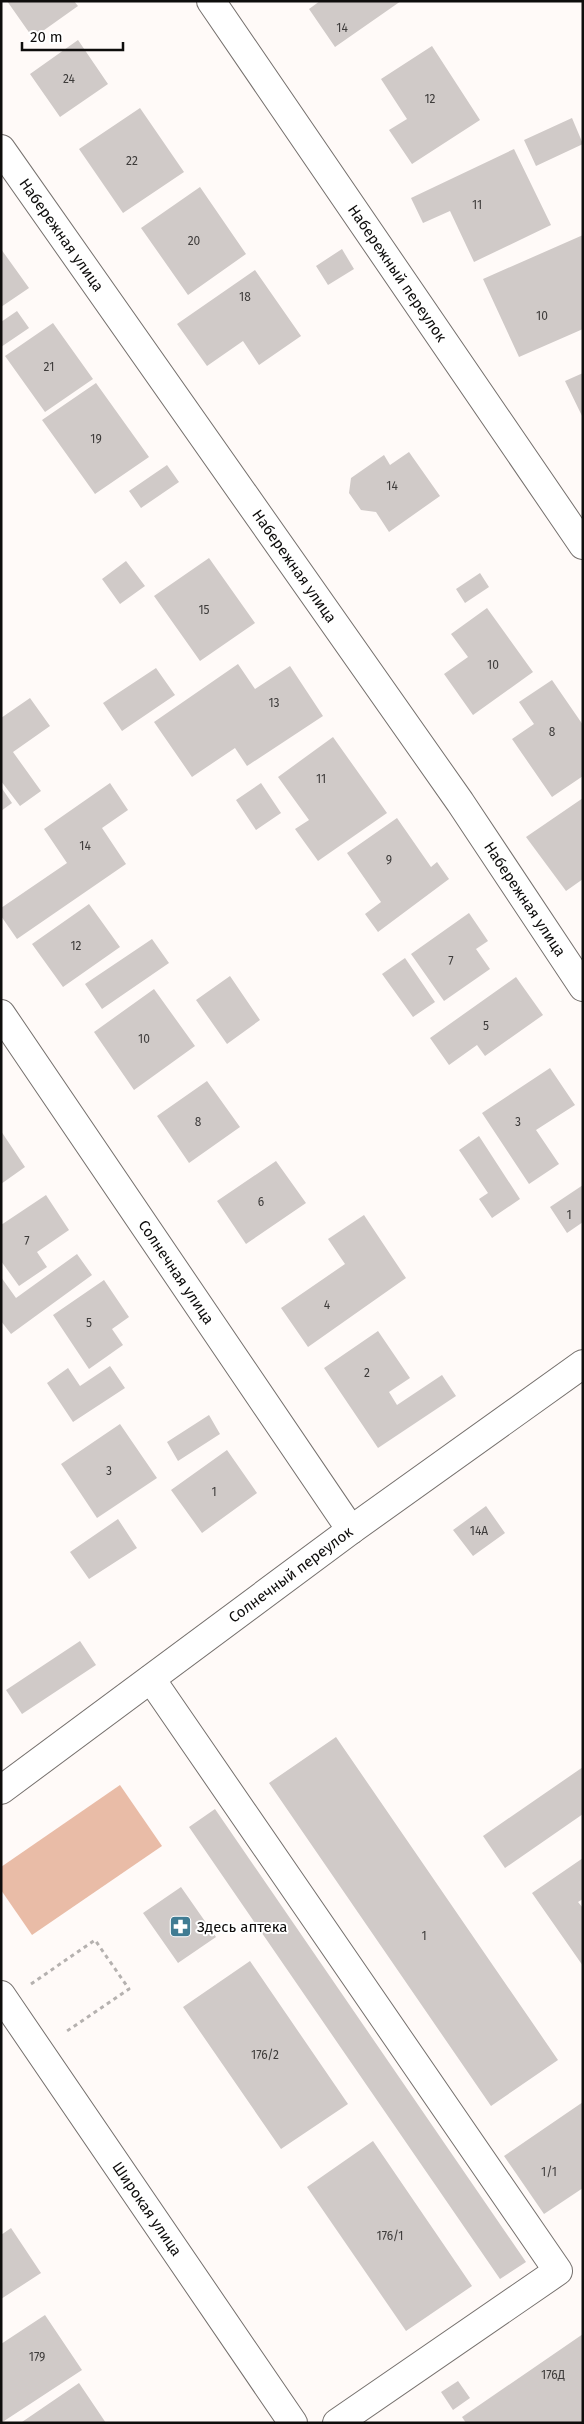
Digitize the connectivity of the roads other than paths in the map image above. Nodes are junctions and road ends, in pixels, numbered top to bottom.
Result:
1 (211, 1) edge
2 (1, 149) edge
3 (583, 545) edge
4 (583, 987) edge
5 (1, 1014) edge
6 (583, 1364) edge
7 (351, 1530) junction
8 (151, 1679) junction
9 (1, 1790) edge
10 (3, 1998) edge
11 (294, 2423) edge
12 (337, 2423) edge

1 - 3 street, Набережный переулок
2 - 4 street, Набережная улица
5 - 7 street, Солнечная улица
6 - 7 street, Солнечный переулок
7 - 8 street, Солнечный переулок
8 - 9 street, Солнечный переулок
8 - 12 street
10 - 11 street, Широкая улица

